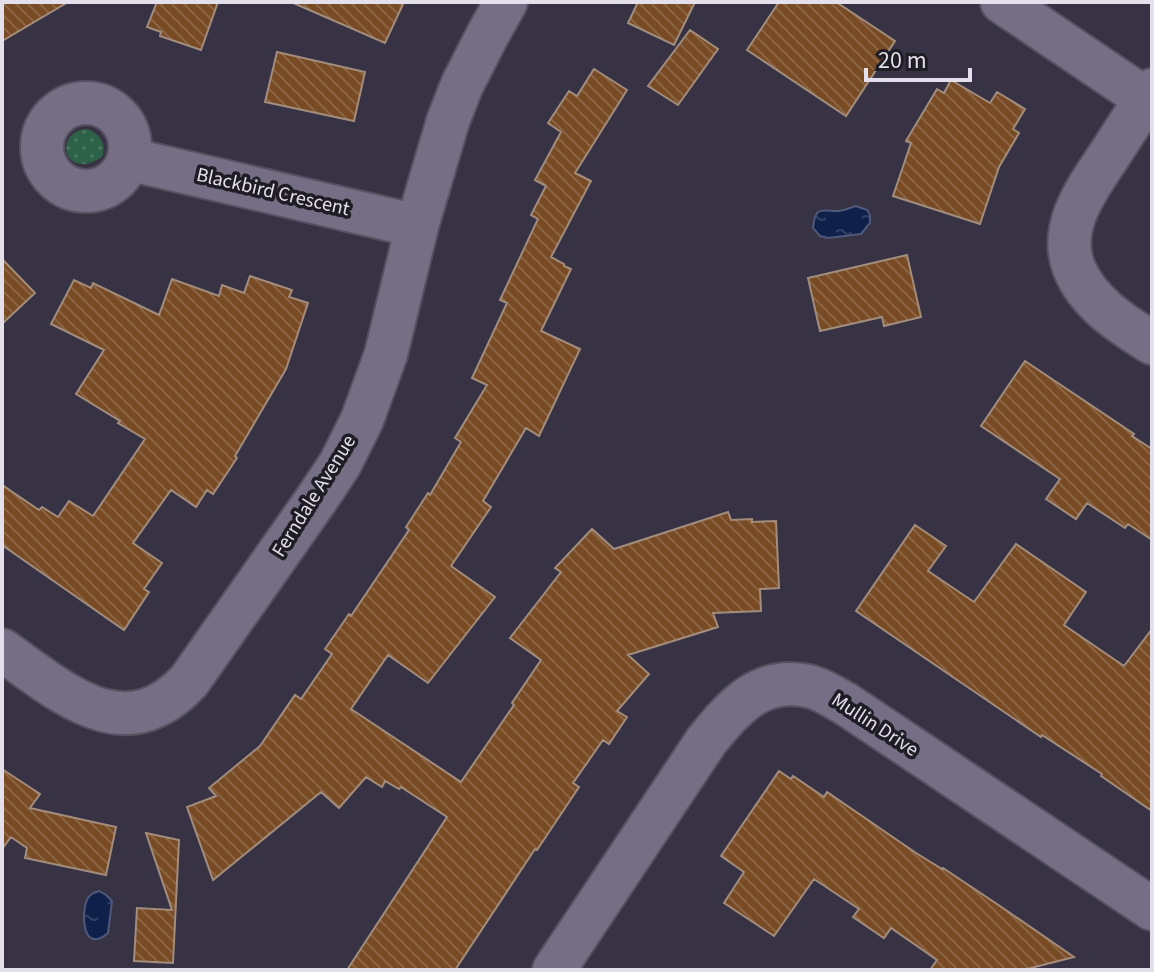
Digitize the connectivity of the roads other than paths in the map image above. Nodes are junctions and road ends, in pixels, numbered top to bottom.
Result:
1 (506, 2) edge
2 (1002, 2) edge
3 (1149, 94) edge
4 (128, 159) dead end
5 (417, 226) junction
6 (1152, 343) edge
7 (2, 650) edge
8 (1152, 909) edge
9 (554, 970) edge

1 - 5 street, Ferndale Avenue
2 - 3 street
3 - 6 street
4 - 5 street, Blackbird Crescent
5 - 7 street, Ferndale Avenue
8 - 9 street, Mullin Drive

